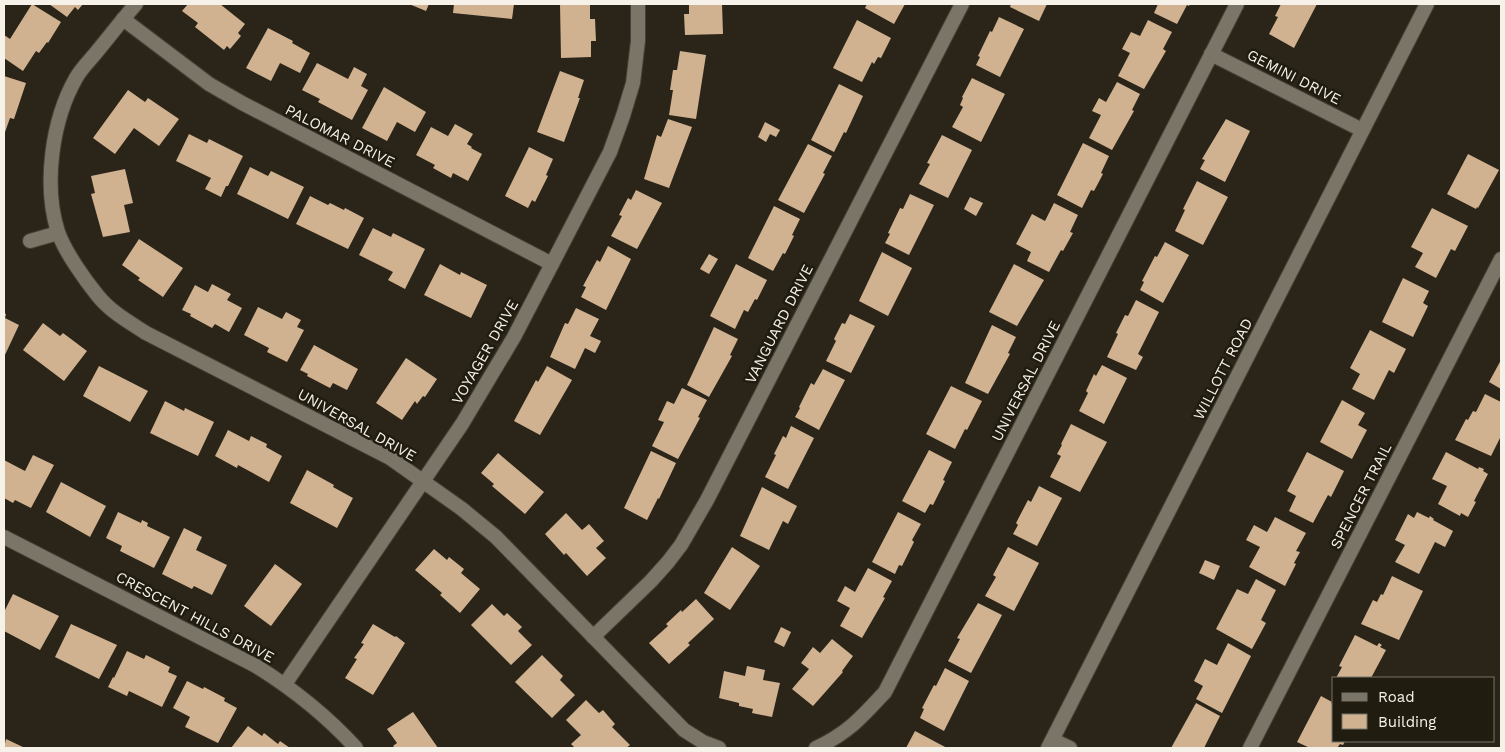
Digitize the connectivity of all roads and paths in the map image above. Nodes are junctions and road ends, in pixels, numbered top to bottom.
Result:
1 (136, 4) edge
2 (638, 4) edge
3 (962, 4) edge
4 (1237, 4) edge
5 (1428, 4) edge
6 (123, 19) junction
7 (1211, 54) junction
8 (1362, 130) junction
9 (58, 232) junction
10 (30, 241) dead end
11 (1501, 259) edge
12 (552, 264) junction
13 (423, 481) junction
14 (4, 537) edge
15 (593, 636) junction
16 (285, 684) junction
17 (1050, 744) edge
18 (356, 748) edge
19 (719, 748) edge
20 (816, 748) edge
21 (1070, 748) edge
22 (1250, 748) edge

1 - 6 street, UNIVERSAL DRIVE
2 - 12 street, VOYAGER DRIVE
3 - 15 street, VANGUARD DRIVE
4 - 7 street, UNIVERSAL DRIVE
5 - 8 street, WILLOTT ROAD
6 - 9 street, UNIVERSAL DRIVE
6 - 12 street, PALOMAR DRIVE
7 - 8 street, GEMINI DRIVE
7 - 20 street, UNIVERSAL DRIVE
8 - 17 street, WILLOTT ROAD
9 - 10 street
9 - 13 street, UNIVERSAL DRIVE
11 - 22 street, SPENCER TRAIL
12 - 13 street, VOYAGER DRIVE
13 - 15 street, UNIVERSAL DRIVE
13 - 16 street, VOYAGER DRIVE
14 - 16 street, CRESCENT HILLS DRIVE
15 - 19 street, UNIVERSAL DRIVE
16 - 18 street, CRESCENT HILLS DRIVE
17 - 21 street

